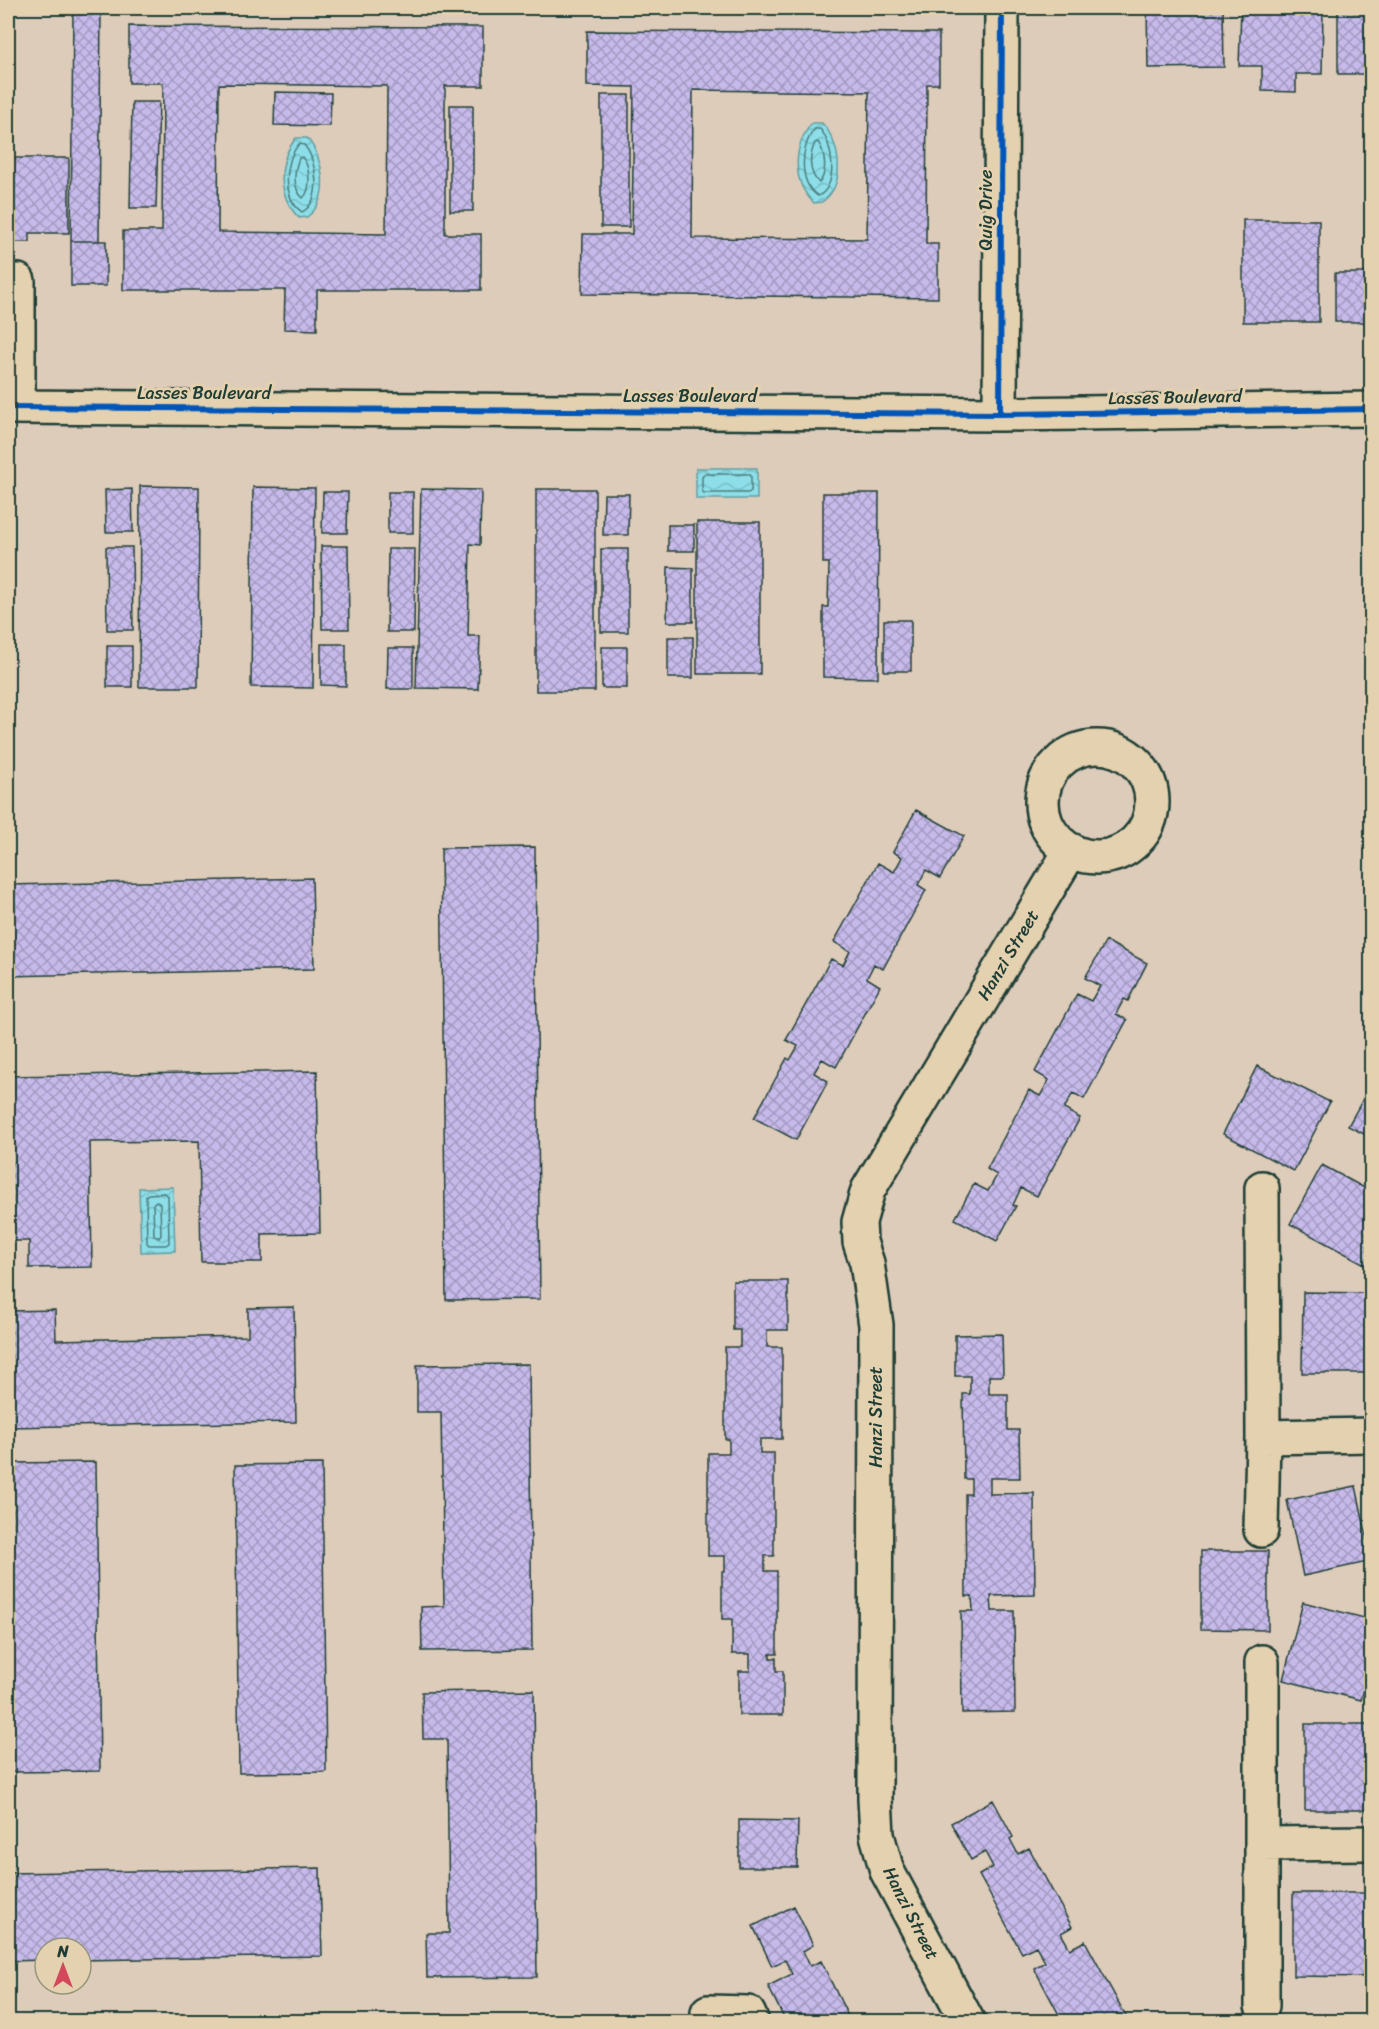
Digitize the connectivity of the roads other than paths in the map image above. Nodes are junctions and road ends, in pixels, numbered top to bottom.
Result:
1 (1002, 8) edge
2 (8, 281) edge
3 (13, 407) edge
4 (1371, 409) edge
5 (1000, 414) junction
6 (1071, 850) dead end
7 (1262, 1188) dead end
8 (1371, 1435) edge
9 (1263, 1437) junction
10 (1261, 1530) dead end
11 (1262, 1662) dead end
12 (1371, 1843) edge
13 (1262, 1844) junction
14 (1262, 2006) dead end
15 (708, 2022) edge
16 (752, 2022) edge
17 (968, 2022) edge

1 - 5 street, Quig Drive
2 - 3 street
3 - 5 street, Lasses Boulevard
4 - 5 street, Lasses Boulevard
6 - 17 street, Hanzi Street
7 - 9 street
8 - 9 street
9 - 10 street
11 - 13 street
12 - 13 street
13 - 14 street
15 - 16 street

